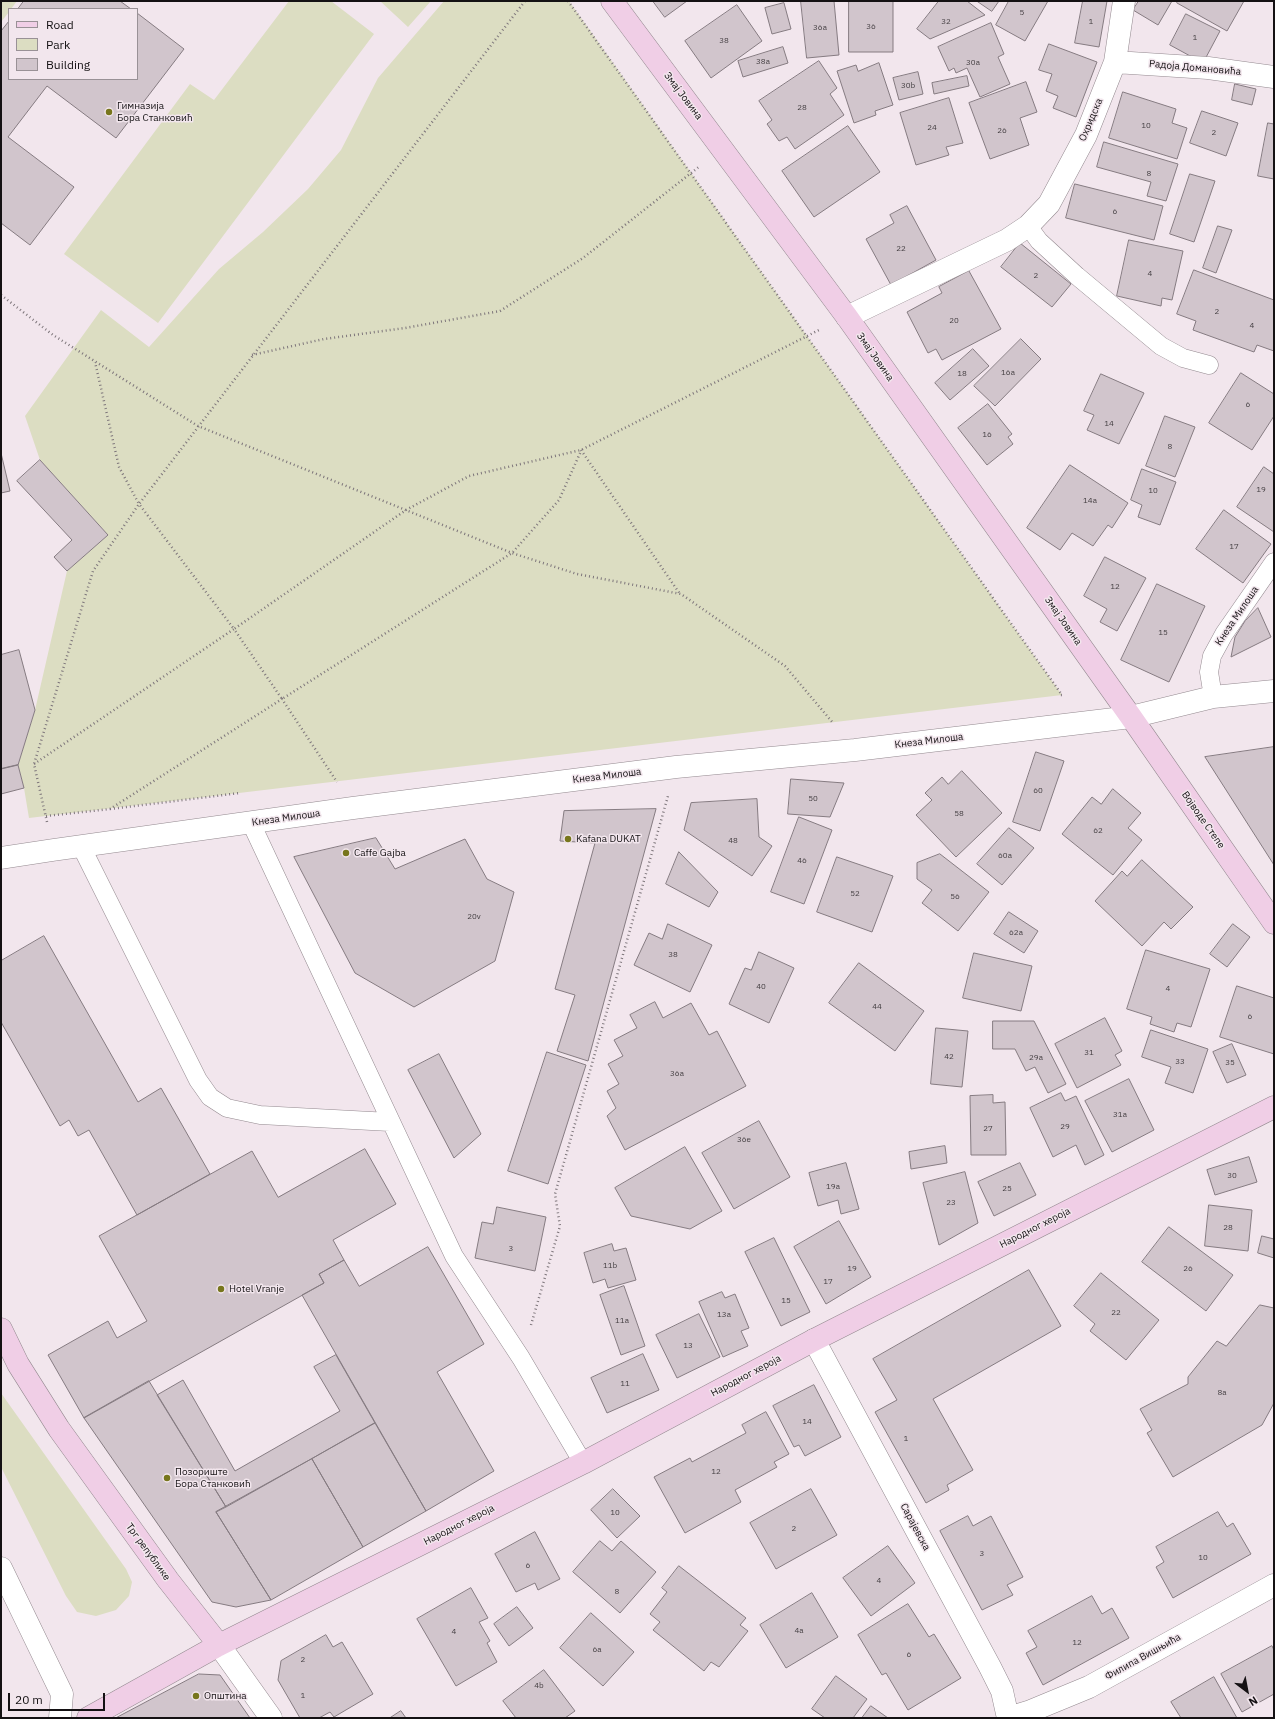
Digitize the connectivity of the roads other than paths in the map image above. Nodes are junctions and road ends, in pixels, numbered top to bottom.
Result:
1 (612, 1) edge
2 (1124, 1) edge
3 (1115, 62) junction
4 (1274, 76) edge
5 (1028, 226) junction
6 (847, 317) junction
7 (1209, 365) dead end
8 (1274, 562) edge
9 (1274, 690) edge
10 (1213, 697) junction
11 (1131, 717) junction
12 (251, 823) junction
13 (81, 846) junction
14 (1, 858) edge
15 (1274, 923) edge
16 (1274, 1108) edge
17 (390, 1122) junction
18 (1, 1329) edge
19 (814, 1340) junction
20 (583, 1463) junction
21 (1, 1568) edge
22 (1274, 1585) edge
23 (219, 1645) junction
24 (60, 1718) edge
25 (88, 1718) edge
26 (271, 1718) edge
27 (1008, 1718) edge

1 - 6 street, Змај Јовина
2 - 3 street, Охридска
3 - 4 street, Радоја Домановића
3 - 5 street, Охридска
5 - 6 street, Охридска
5 - 7 lane
6 - 11 street, Змај Јовина
8 - 10 lane, Кнеза Милоша
9 - 10 street, Кнеза Милоша
10 - 11 street, Кнеза Милоша
11 - 12 street, Кнеза Милоша
11 - 15 street, Војводе Степе
12 - 13 street, Кнеза Милоша
12 - 17 lane
13 - 14 street, Кнеза Милоша
13 - 17 lane
16 - 19 street, Народног хероја
17 - 20 lane
18 - 23 street, Трг републике
19 - 20 street, Народног хероја
19 - 27 street, Сарајевска
20 - 23 street, Народног хероја
21 - 24 street
22 - 27 street, Филипа Вишњића
23 - 25 street
23 - 26 street

